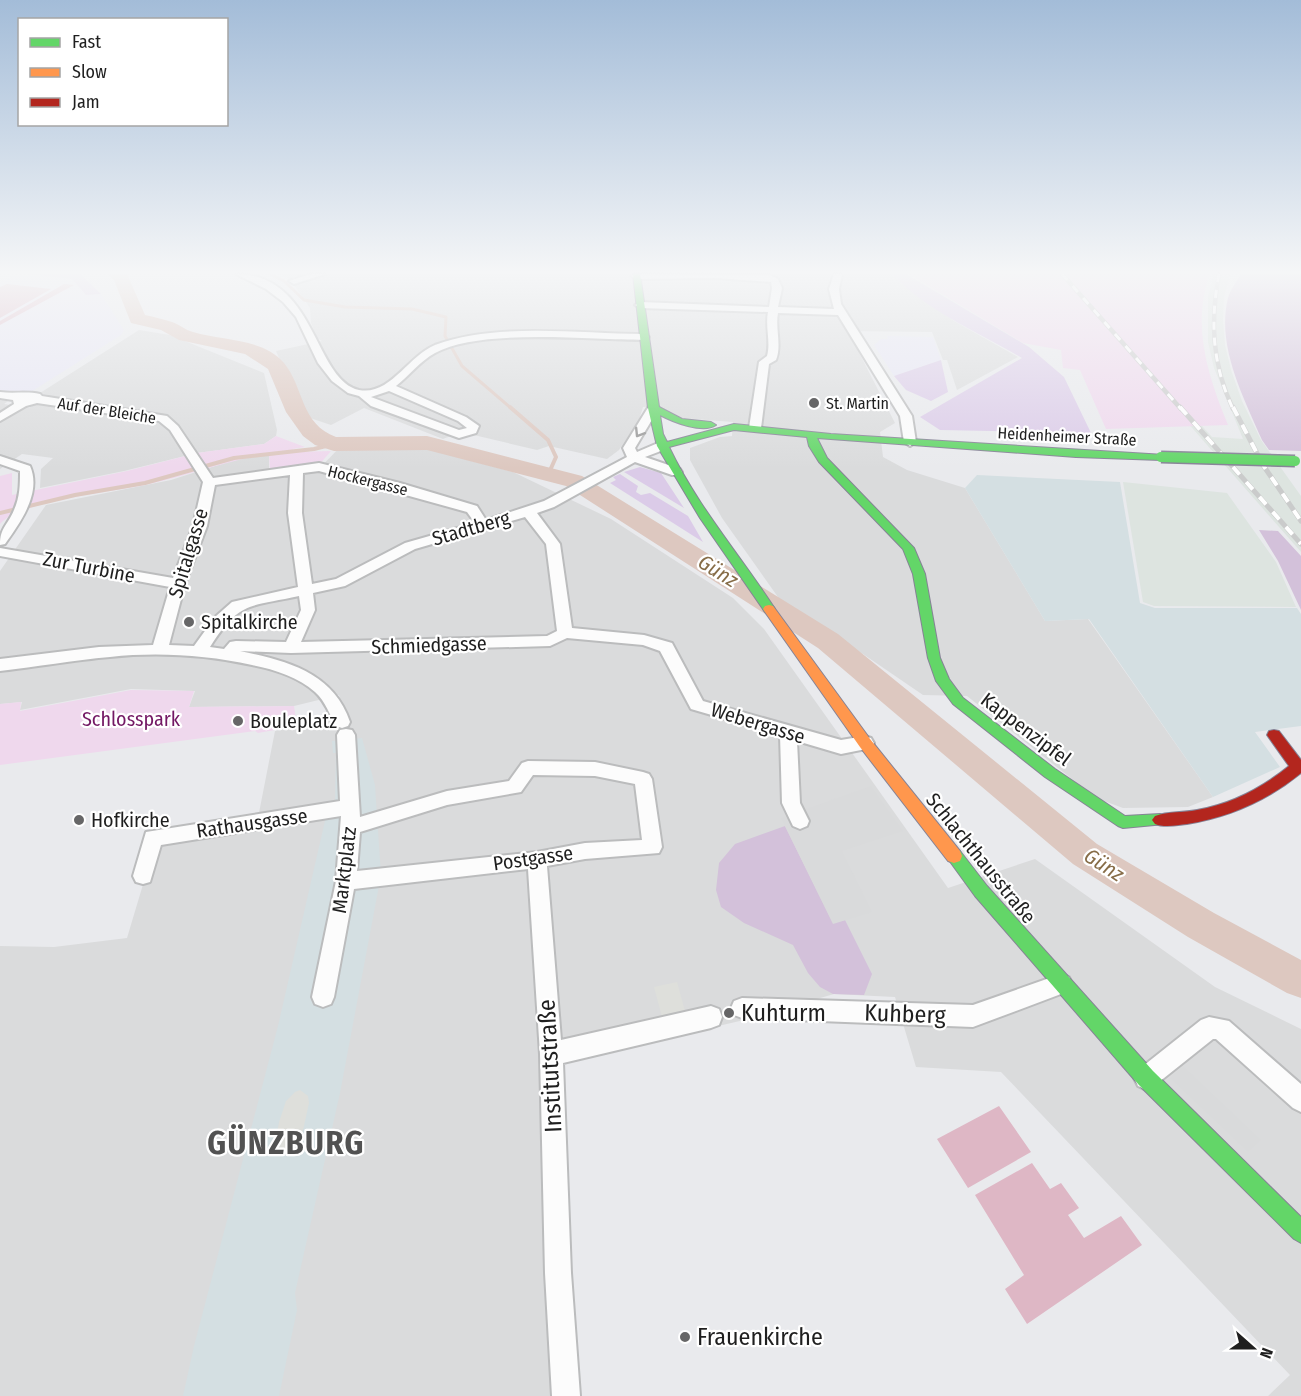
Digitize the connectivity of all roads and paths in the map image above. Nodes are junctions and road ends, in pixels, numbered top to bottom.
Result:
1 (311, 339) edge
2 (476, 339) edge
3 (644, 339) edge
4 (772, 339) edge
5 (857, 339) edge
6 (389, 387) junction
7 (364, 393) junction
8 (0, 395) edge
9 (20, 400) junction
10 (0, 407) edge
11 (653, 408) junction
12 (0, 418) edge
13 (734, 427) junction
14 (755, 428) junction
15 (811, 435) junction
16 (910, 442) junction
17 (662, 446) junction
18 (633, 457) junction
19 (1298, 461) edge
20 (6, 462) edge
21 (201, 469) junction
22 (297, 470) junction
23 (0, 471) edge
24 (676, 472) junction
25 (528, 512) junction
26 (482, 524) junction
27 (0, 541) edge
28 (0, 552) edge
29 (178, 584) junction
30 (305, 591) junction
31 (565, 633) junction
32 (291, 648) junction
33 (160, 649) junction
34 (199, 651) junction
35 (228, 655) junction
36 (0, 665) edge
37 (788, 732) junction
38 (1274, 735) dead end
39 (865, 743) junction
40 (350, 807) junction
41 (800, 821) dead end
42 (351, 827) junction
43 (537, 860) junction
44 (143, 876) dead end
45 (346, 881) junction
46 (1061, 984) junction
47 (323, 997) dead end
48 (742, 1008) dead end
49 (711, 1017) dead end
50 (551, 1054) junction
51 (1146, 1078) junction
52 (1301, 1100) edge
53 (1301, 1232) edge
54 (566, 1396) edge

1 - 7 street
2 - 6 street
3 - 11 main road, Schlachthausstraße
4 - 14 street
5 - 16 street
6 - 7 street
6 - 7 street
8 - 9 street, Auf der Bleiche
9 - 10 street
9 - 12 street
9 - 21 street, Auf der Bleiche
11 - 13 main road
11 - 17 main road, Schlachthausstraße
11 -> 18 street
13 - 14 main road, Heidenheimer Straße
13 - 17 main road
14 - 15 main road, Heidenheimer Straße
15 - 16 main road, Heidenheimer Straße
15 - 38 main road, Kappenzipfel
16 - 19 main road, Heidenheimer Straße, bridge
17 - 18 street, Stadtberg
17 - 24 main road, Schlachthausstraße
18 - 24 street
18 - 25 street, Stadtberg
20 - 23 street
20 - 27 street
21 - 22 street, Hockergasse
21 - 29 street, Spitalgasse
22 - 26 street, Hockergasse
22 - 30 street
24 - 39 main road, Schlachthausstraße
25 - 26 street, Stadtberg
25 - 31 street
26 - 30 street, Stadtberg
28 - 29 street, Zur Turbine
29 - 33 street, Spitalgasse
30 - 32 street
30 - 34 street, Stadtberg
31 - 32 street, Schmiedgasse
31 - 37 street, Webergasse
32 - 35 street
33 - 34 street
33 - 36 street
34 - 35 street
35 - 40 street, Marktplatz
37 - 39 street, Webergasse
37 - 41 street
39 - 46 main road, Schlachthausstraße
40 - 42 street, Marktplatz
40 - 44 street, Rathausgasse
42 - 43 street, Postgasse
42 - 45 street, Marktplatz
43 - 45 street, Postgasse
43 - 50 street, Institutstraße
45 - 47 street, Marktplatz
46 - 48 street, Kuhberg
46 - 51 main road, Schlachthausstraße
49 - 50 street
50 - 54 street, Institutstraße
51 - 52 street
51 - 53 main road, Schlachthausstraße

